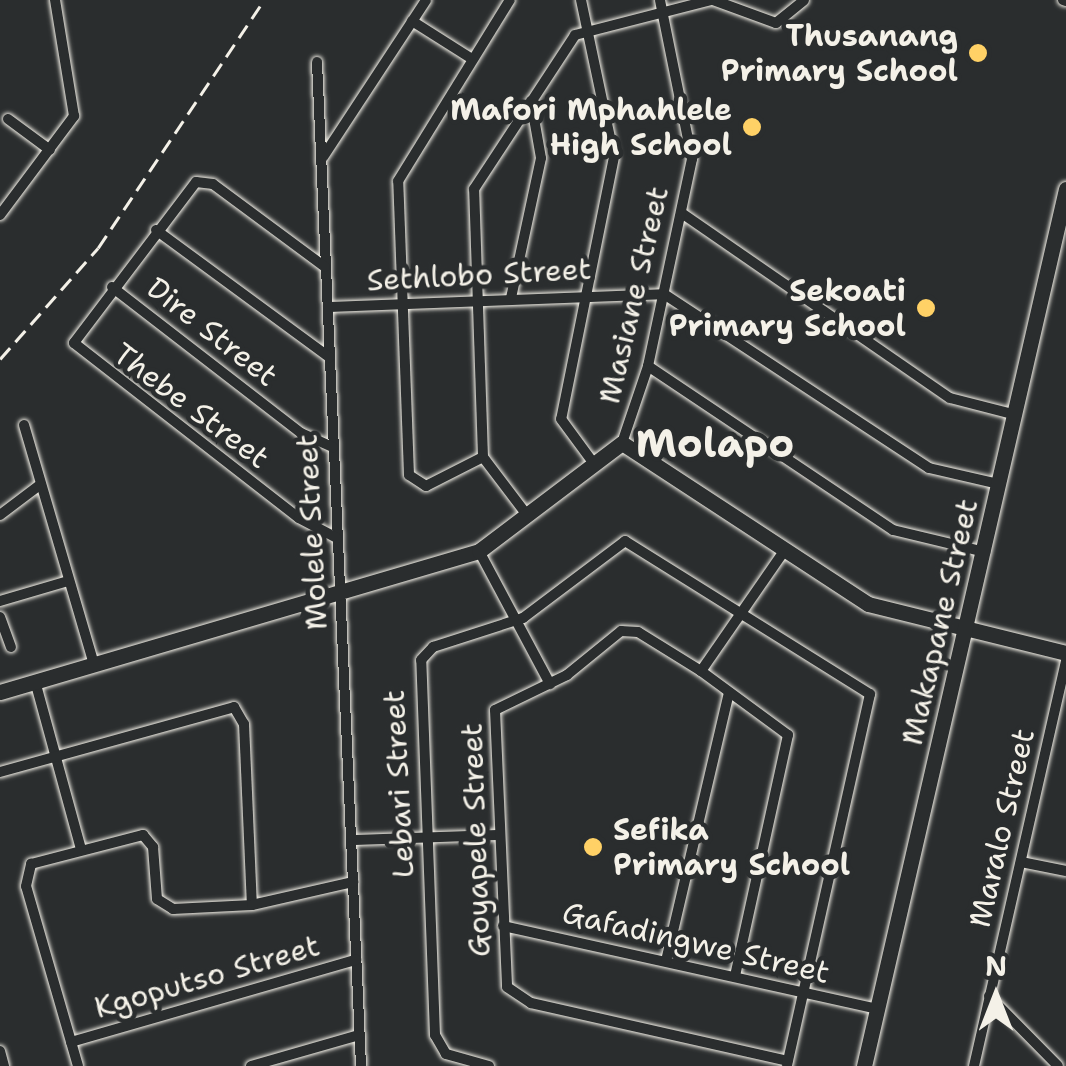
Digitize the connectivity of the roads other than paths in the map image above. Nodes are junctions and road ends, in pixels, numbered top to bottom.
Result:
1 (55, 0) edge
2 (426, 0) edge
3 (510, 0) edge
4 (581, 0) edge
5 (712, 0) edge
6 (804, 0) edge
7 (661, 5) edge
8 (412, 22) junction
9 (588, 26) junction
10 (472, 58) junction
11 (317, 62) dead end
12 (531, 101) junction
13 (8, 119) dead end
14 (50, 150) junction
15 (323, 157) junction
16 (1066, 190) edge
17 (683, 214) junction
18 (0, 215) edge
19 (1062, 229) edge
20 (156, 230) junction
21 (325, 267) junction
22 (112, 287) junction
23 (664, 294) junction
24 (584, 295) junction
25 (512, 298) junction
26 (473, 300) junction
27 (402, 304) junction
28 (328, 307) junction
29 (329, 357) junction
30 (648, 366) junction
31 (1016, 415) junction
32 (24, 425) dead end
33 (622, 443) junction
34 (333, 447) junction
35 (483, 457) junction
36 (592, 460) junction
37 (41, 484) junction
38 (999, 484) junction
39 (0, 515) edge
40 (528, 515) junction
41 (337, 538) junction
42 (479, 551) junction
43 (784, 551) junction
44 (985, 552) junction
45 (68, 580) junction
46 (340, 594) junction
47 (0, 601) edge
48 (740, 612) junction
49 (0, 617) edge
50 (516, 622) junction
51 (967, 630) junction
52 (10, 647) dead end
53 (1066, 653) edge
54 (1066, 660) edge
55 (94, 664) junction
56 (700, 670) junction
57 (35, 682) junction
58 (550, 684) junction
59 (0, 692) edge
60 (729, 692) junction
61 (54, 756) junction
62 (0, 772) edge
63 (499, 835) junction
64 (427, 838) junction
65 (353, 840) junction
66 (82, 849) junction
67 (1021, 862) junction
68 (1066, 871) edge
69 (353, 882) junction
70 (252, 905) junction
71 (504, 926) junction
72 (356, 960) junction
73 (666, 961) junction
74 (735, 976) junction
75 (804, 993) junction
76 (989, 996) junction
77 (878, 1009) junction
78 (359, 1035) junction
79 (71, 1042) junction
80 (0, 1051) edge
81 (788, 1064) edge
82 (4, 1066) edge
83 (78, 1066) edge
84 (251, 1066) edge
85 (360, 1066) edge
86 (489, 1066) edge
87 (864, 1066) edge
88 (974, 1066) edge
89 (1058, 1066) edge

1 - 14 street
2 - 8 street
3 - 10 street
4 - 9 street
5 - 6 street
5 - 7 street
7 - 9 street
7 - 17 street, Masiane Street
8 - 10 street
8 - 15 street
9 - 12 street
9 - 24 street
10 - 27 street
11 - 15 street, Molele Street
12 - 25 street
12 - 26 street
13 - 14 street
14 - 18 street
15 - 21 street, Molele Street
16 - 19 street, Makapane Street
17 - 23 street, Masiane Street
17 - 31 street
19 - 31 street, Makapane Street
20 - 21 street
20 - 22 street
20 - 29 street
21 - 28 street, Molele Street
22 - 34 street, Dire Street
22 - 41 street, Thebe Street
23 - 24 street, Sethlobo Street
23 - 30 street, Masiane Street
23 - 38 street
24 - 25 street, Sethlobo Street
24 - 36 street
25 - 26 street, Sethlobo Street
26 - 27 street, Sethlobo Street
26 - 35 street
27 - 28 street, Sethlobo Street
27 - 35 street
28 - 29 street, Molele Street
29 - 34 street, Molele Street
30 - 33 street, Masiane Street
30 - 44 street
31 - 38 street, Makapane Street
32 - 37 street
33 - 36 street, Masiane Street
33 - 43 street
34 - 41 street, Molele Street
35 - 40 street
36 - 40 street, Masiane Street
37 - 39 street
37 - 45 street
38 - 44 street, Makapane Street
40 - 42 street, Masiane Street
41 - 46 street, Molele Street
42 - 46 street, Masiane Street
42 - 50 street
43 - 48 street
43 - 51 street
44 - 51 street, Makapane Street
45 - 47 street
45 - 55 street
46 - 55 street, Masiane Street
46 - 65 street, Molele Street
48 - 50 street, Lebari Street
48 - 56 street
48 - 75 street
49 - 52 street
50 - 58 street
50 - 64 street, Lebari Street
51 - 53 street
51 - 77 street, Makapane Street
54 - 67 street, Maralo Street
55 - 57 street, Masiane Street
56 - 58 street, Goyapele Street
56 - 60 street, Goyapele Street
57 - 59 street, Masiane Street
57 - 61 street
58 - 63 street, Goyapele Street
60 - 73 street
60 - 74 street, Goyapele Street
61 - 62 street
61 - 66 street
61 - 70 street
63 - 64 street
63 - 71 street, Goyapele Street
64 - 65 street
64 - 86 street, Lebari Street
65 - 69 street, Molele Street
66 - 70 street
66 - 79 street
67 - 68 street
67 - 76 street, Maralo Street
69 - 70 street
69 - 72 street, Molele Street
71 - 73 street, Gafadingwe Street
71 - 81 street, Goyapele Street
72 - 78 street, Molele Street
72 - 79 street, Kgoputso Street
73 - 74 street, Gafadingwe Street
74 - 75 street, Gafadingwe Street
75 - 77 street, Gafadingwe Street
75 - 81 street
76 - 88 street, Maralo Street
76 - 89 street
77 - 87 street, Makapane Street
78 - 84 street
78 - 85 street, Molele Street
79 - 83 street
80 - 82 street

